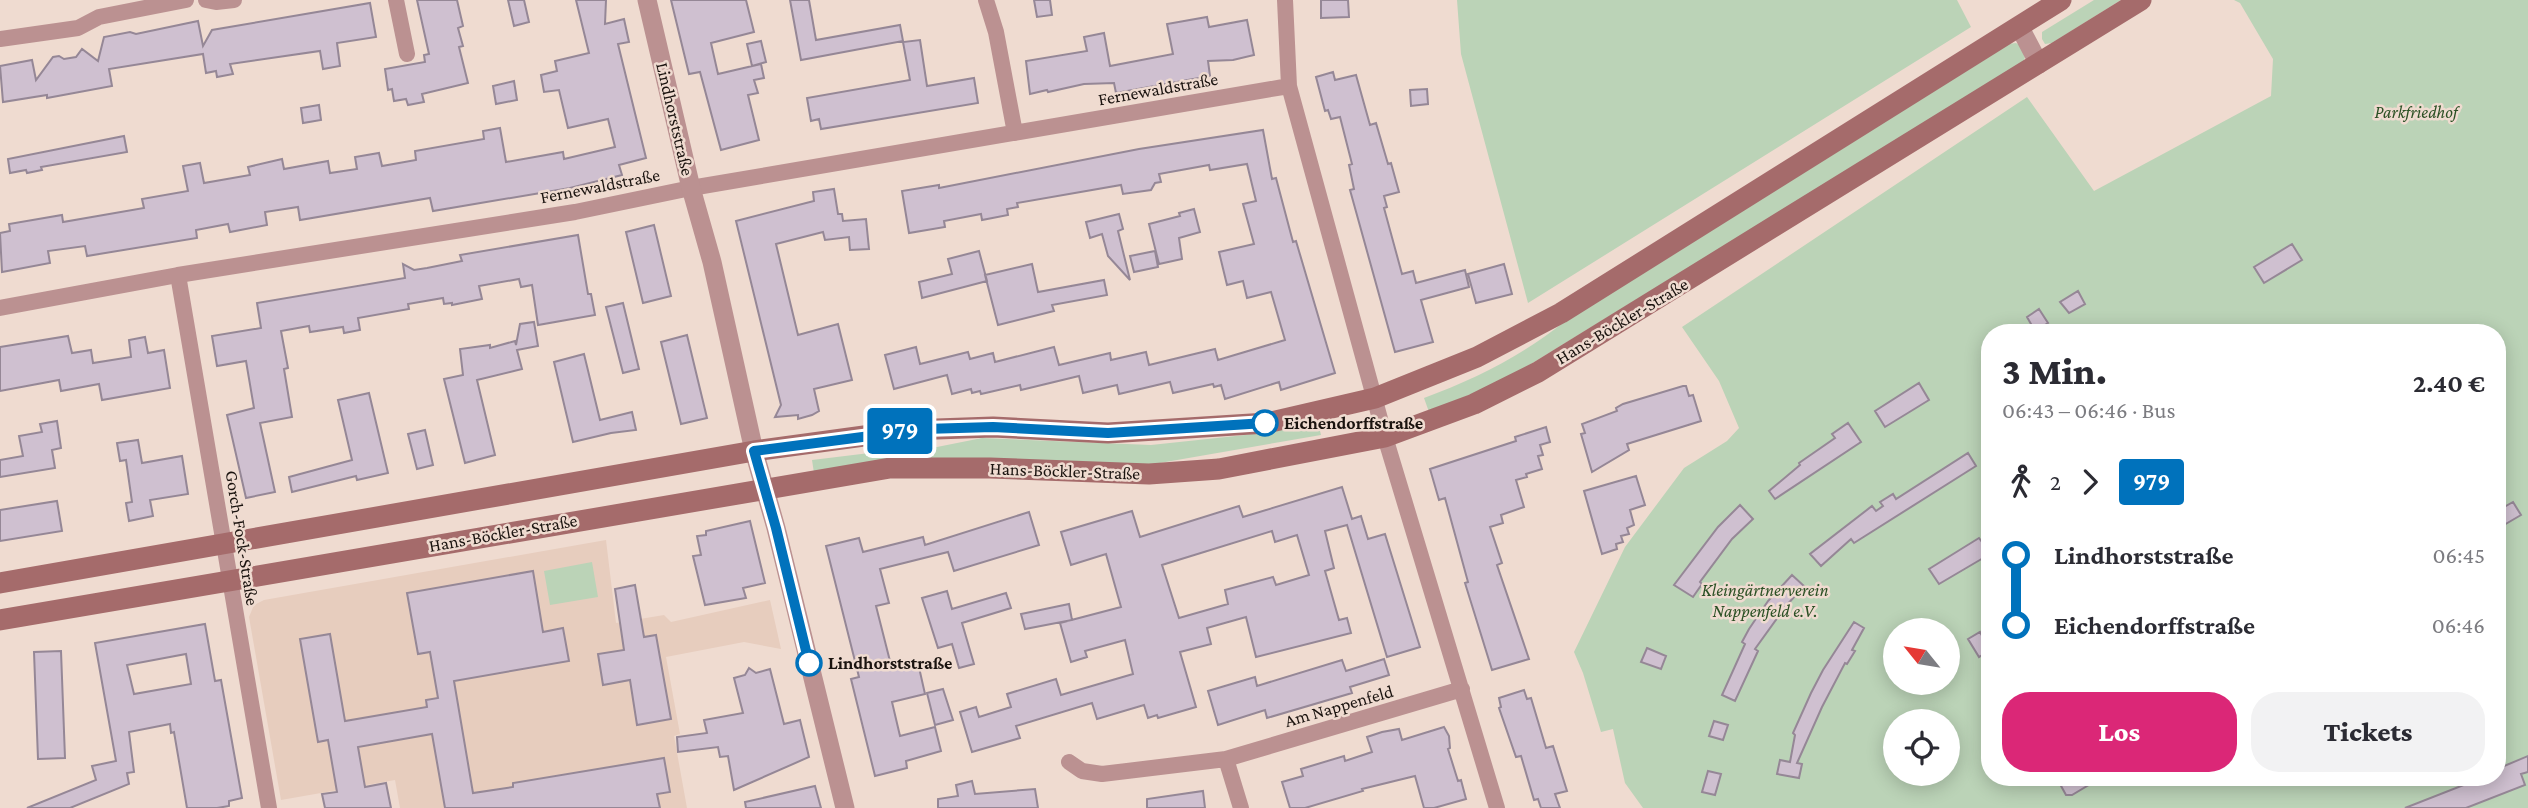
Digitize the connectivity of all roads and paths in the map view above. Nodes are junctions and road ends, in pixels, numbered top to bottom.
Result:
1 (186, 0) edge
2 (206, 0) edge
3 (234, 0) edge
4 (396, 0) edge
5 (647, 0) edge
6 (986, 0) edge
7 (1285, 0) edge
8 (2061, 0) edge
9 (2141, 0) edge
10 (2019, 26) junction
11 (0, 40) edge
12 (407, 54) dead end
13 (2039, 64) junction
14 (1289, 86) junction
15 (1015, 133) junction
16 (691, 188) junction
17 (178, 275) junction
18 (0, 308) edge
19 (1375, 398) junction
20 (1385, 437) junction
21 (754, 451) junction
22 (766, 488) junction
23 (224, 545) junction
24 (229, 580) junction
25 (0, 583) edge
26 (0, 620) edge
27 (1462, 690) junction
28 (1226, 759) junction
29 (1069, 762) dead end
30 (269, 808) edge
31 (845, 808) edge
32 (1241, 808) edge
33 (1497, 808) edge

1 - 11 street
2 - 3 street
4 - 12 street
5 - 16 street, Lindhorststraße
6 - 15 street
7 - 14 street
8 - 10 main road, Hans-Böckler-Straße
9 - 13 main road, Hans-Böckler-Straße
10 - 13 street
10 - 19 main road, Hans-Böckler-Straße
13 - 20 main road, Hans-Böckler-Straße
14 - 15 street, Fernewaldstraße
14 - 19 street
15 - 16 street, Fernewaldstraße
16 - 17 street, Fernewaldstraße
16 - 21 street, Lindhorststraße
17 - 18 street, Fernewaldstraße
17 - 23 street, Gorch-Fock-Straße
19 - 20 street
19 - 21 main road, Hans-Böckler-Straße
20 - 22 main road, Hans-Böckler-Straße
20 - 27 street
21 - 22 street, Lindhorststraße
21 - 23 main road, Hans-Böckler-Straße
22 - 24 main road, Hans-Böckler-Straße
22 - 31 street, Lindhorststraße
23 - 24 street, Gorch-Fock-Straße
23 - 25 main road, Hans-Böckler-Straße
24 - 26 main road, Hans-Böckler-Straße
24 - 30 street, Gorch-Fock-Straße
27 - 28 street, Am Nappenfeld
27 - 33 street
28 - 29 street, Am Nappenfeld
28 - 32 street

